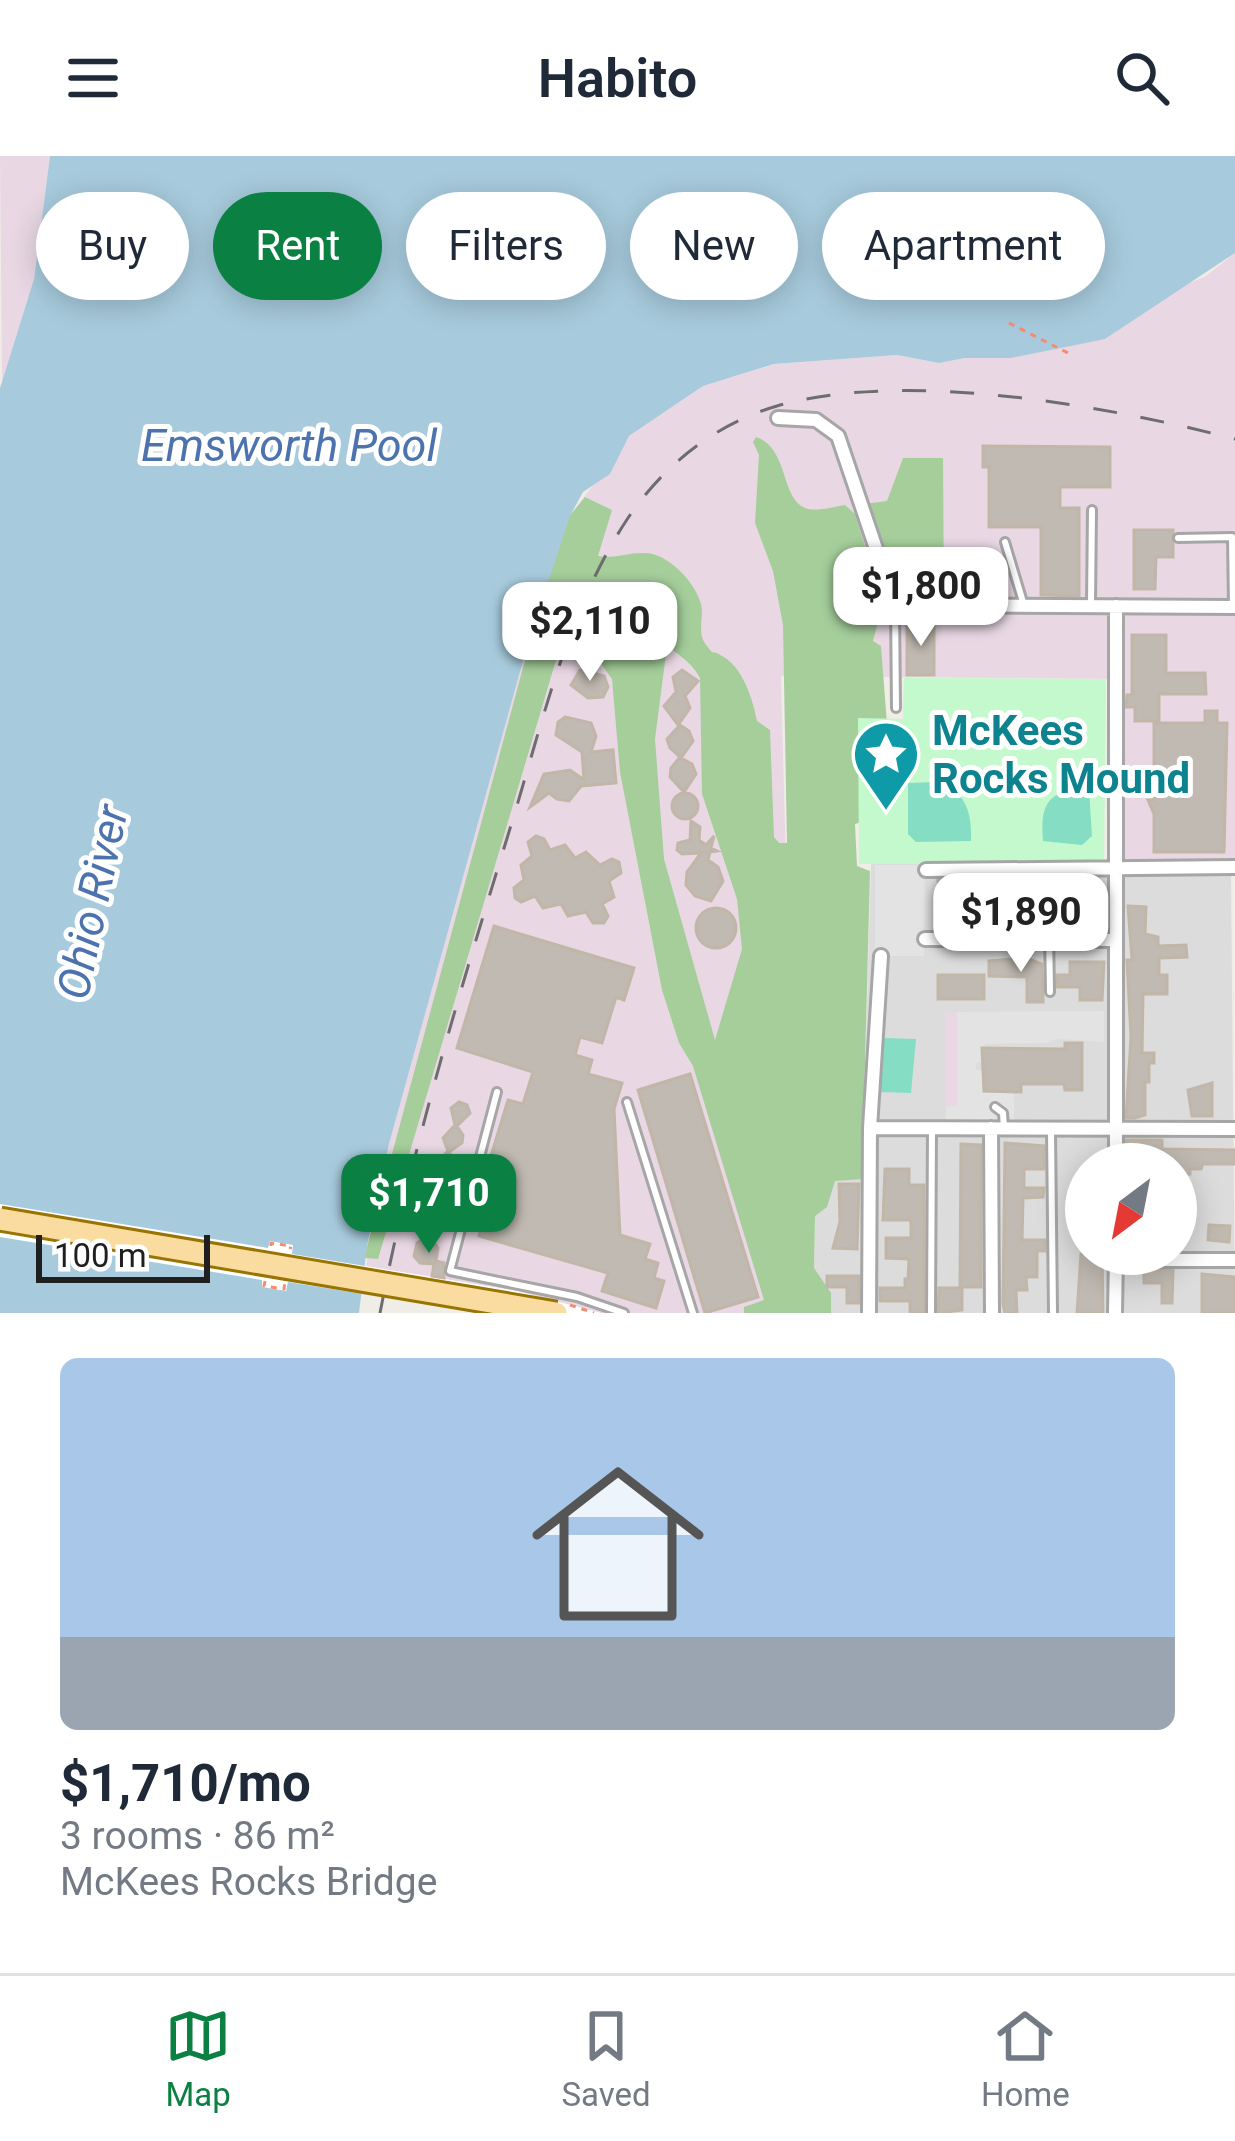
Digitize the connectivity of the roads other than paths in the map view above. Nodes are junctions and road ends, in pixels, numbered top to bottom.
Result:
1 (778, 418) dead end
2 (1092, 510) dead end
3 (1178, 538) dead end
4 (1004, 542) dead end
5 (895, 605) junction
6 (1023, 606) junction
7 (1090, 606) junction
8 (1116, 606) junction
9 (1234, 607) edge
10 (896, 708) dead end
11 (1235, 867) edge
12 (926, 870) dead end
13 (1048, 870) junction
14 (1116, 870) junction
15 (925, 939) dead end
16 (1049, 939) junction
17 (1115, 940) junction
18 (881, 956) dead end
19 (1050, 992) dead end
20 (497, 1093) dead end
21 (627, 1102) dead end
22 (995, 1107) dead end
23 (870, 1128) junction
24 (932, 1128) junction
25 (998, 1128) junction
26 (1051, 1128) junction
27 (1116, 1128) junction
28 (1235, 1129) edge
29 (1116, 1143) edge
30 (0, 1220) edge
31 (1197, 1260) edge
32 (1235, 1261) edge
33 (1116, 1275) edge
34 (556, 1313) edge
35 (624, 1313) edge
36 (693, 1313) edge
37 (869, 1313) edge
38 (932, 1313) edge
39 (992, 1313) edge
40 (1053, 1313) edge
41 (1115, 1313) edge

1 - 5 street
2 - 7 lane
3 - 9 lane
4 - 6 lane
5 - 6 street
5 - 10 lane
6 - 7 street
7 - 8 street
8 - 9 street
8 - 14 street
11 - 14 street
12 - 13 street
13 - 14 street
13 - 16 lane
14 - 17 street
15 - 16 street
16 - 17 street
16 - 19 lane
17 - 27 street
18 - 23 street
20 - 35 lane
21 - 36 lane
22 - 25 lane
23 - 24 street
23 - 37 street
24 - 25 street
24 - 38 lane
25 - 26 street
25 - 39 street
26 - 27 street
26 - 40 lane
27 - 28 street
27 - 29 street
30 - 34 main road, bridge
31 - 32 street
33 - 41 street

